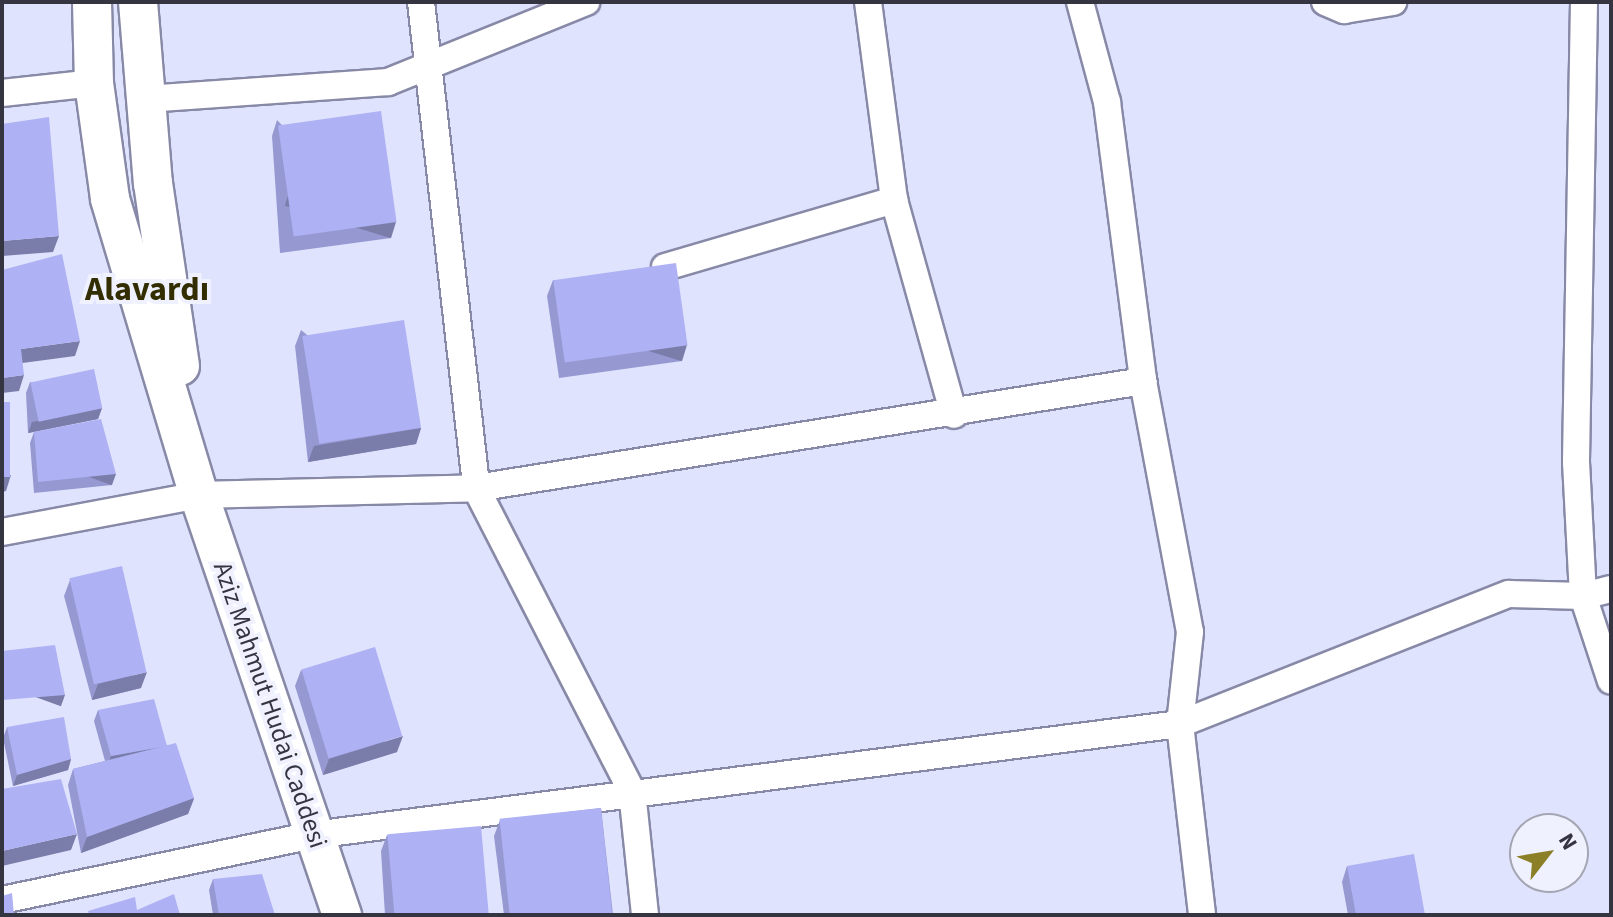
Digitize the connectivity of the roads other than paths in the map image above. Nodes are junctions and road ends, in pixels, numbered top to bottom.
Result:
1 (92, 2) edge
2 (138, 2) edge
3 (421, 2) edge
4 (586, 2) edge
5 (868, 2) edge
6 (1080, 2) edge
7 (1325, 2) edge
8 (1393, 2) edge
9 (1584, 2) edge
10 (429, 67) junction
11 (94, 83) junction
12 (2, 93) edge
13 (146, 99) junction
14 (894, 200) junction
15 (665, 267) edge
16 (1143, 381) junction
17 (954, 415) junction
18 (476, 488) junction
19 (199, 495) junction
20 (2, 532) edge
21 (1611, 589) edge
22 (1583, 596) junction
23 (1611, 681) edge
24 (1180, 724) junction
25 (632, 791) junction
26 (313, 835) junction
27 (2, 900) edge
28 (342, 915) edge
29 (645, 915) edge
30 (1202, 915) edge

1 - 11 street, Aziz Mahmut Hudai Caddesi
2 - 13 street, Aziz Mahmut Hudai Caddesi
3 - 10 street
4 - 10 street
5 - 14 street
6 - 16 street
7 - 8 street
9 - 22 street
10 - 13 street
10 - 18 street
11 - 12 street
11 - 19 street, Aziz Mahmut Hudai Caddesi
13 - 19 street, Aziz Mahmut Hudai Caddesi
14 - 15 street
14 - 17 street
16 - 17 street
16 - 24 street
17 - 18 street
18 - 19 street
18 - 25 street
19 - 20 street
19 - 26 street, Aziz Mahmut Hudai Caddesi
21 - 22 street
22 - 23 street
22 - 24 street
24 - 25 street
24 - 30 street
25 - 26 street
25 - 29 street
26 - 27 street
26 - 28 street, Aziz Mahmut Hudai Caddesi

